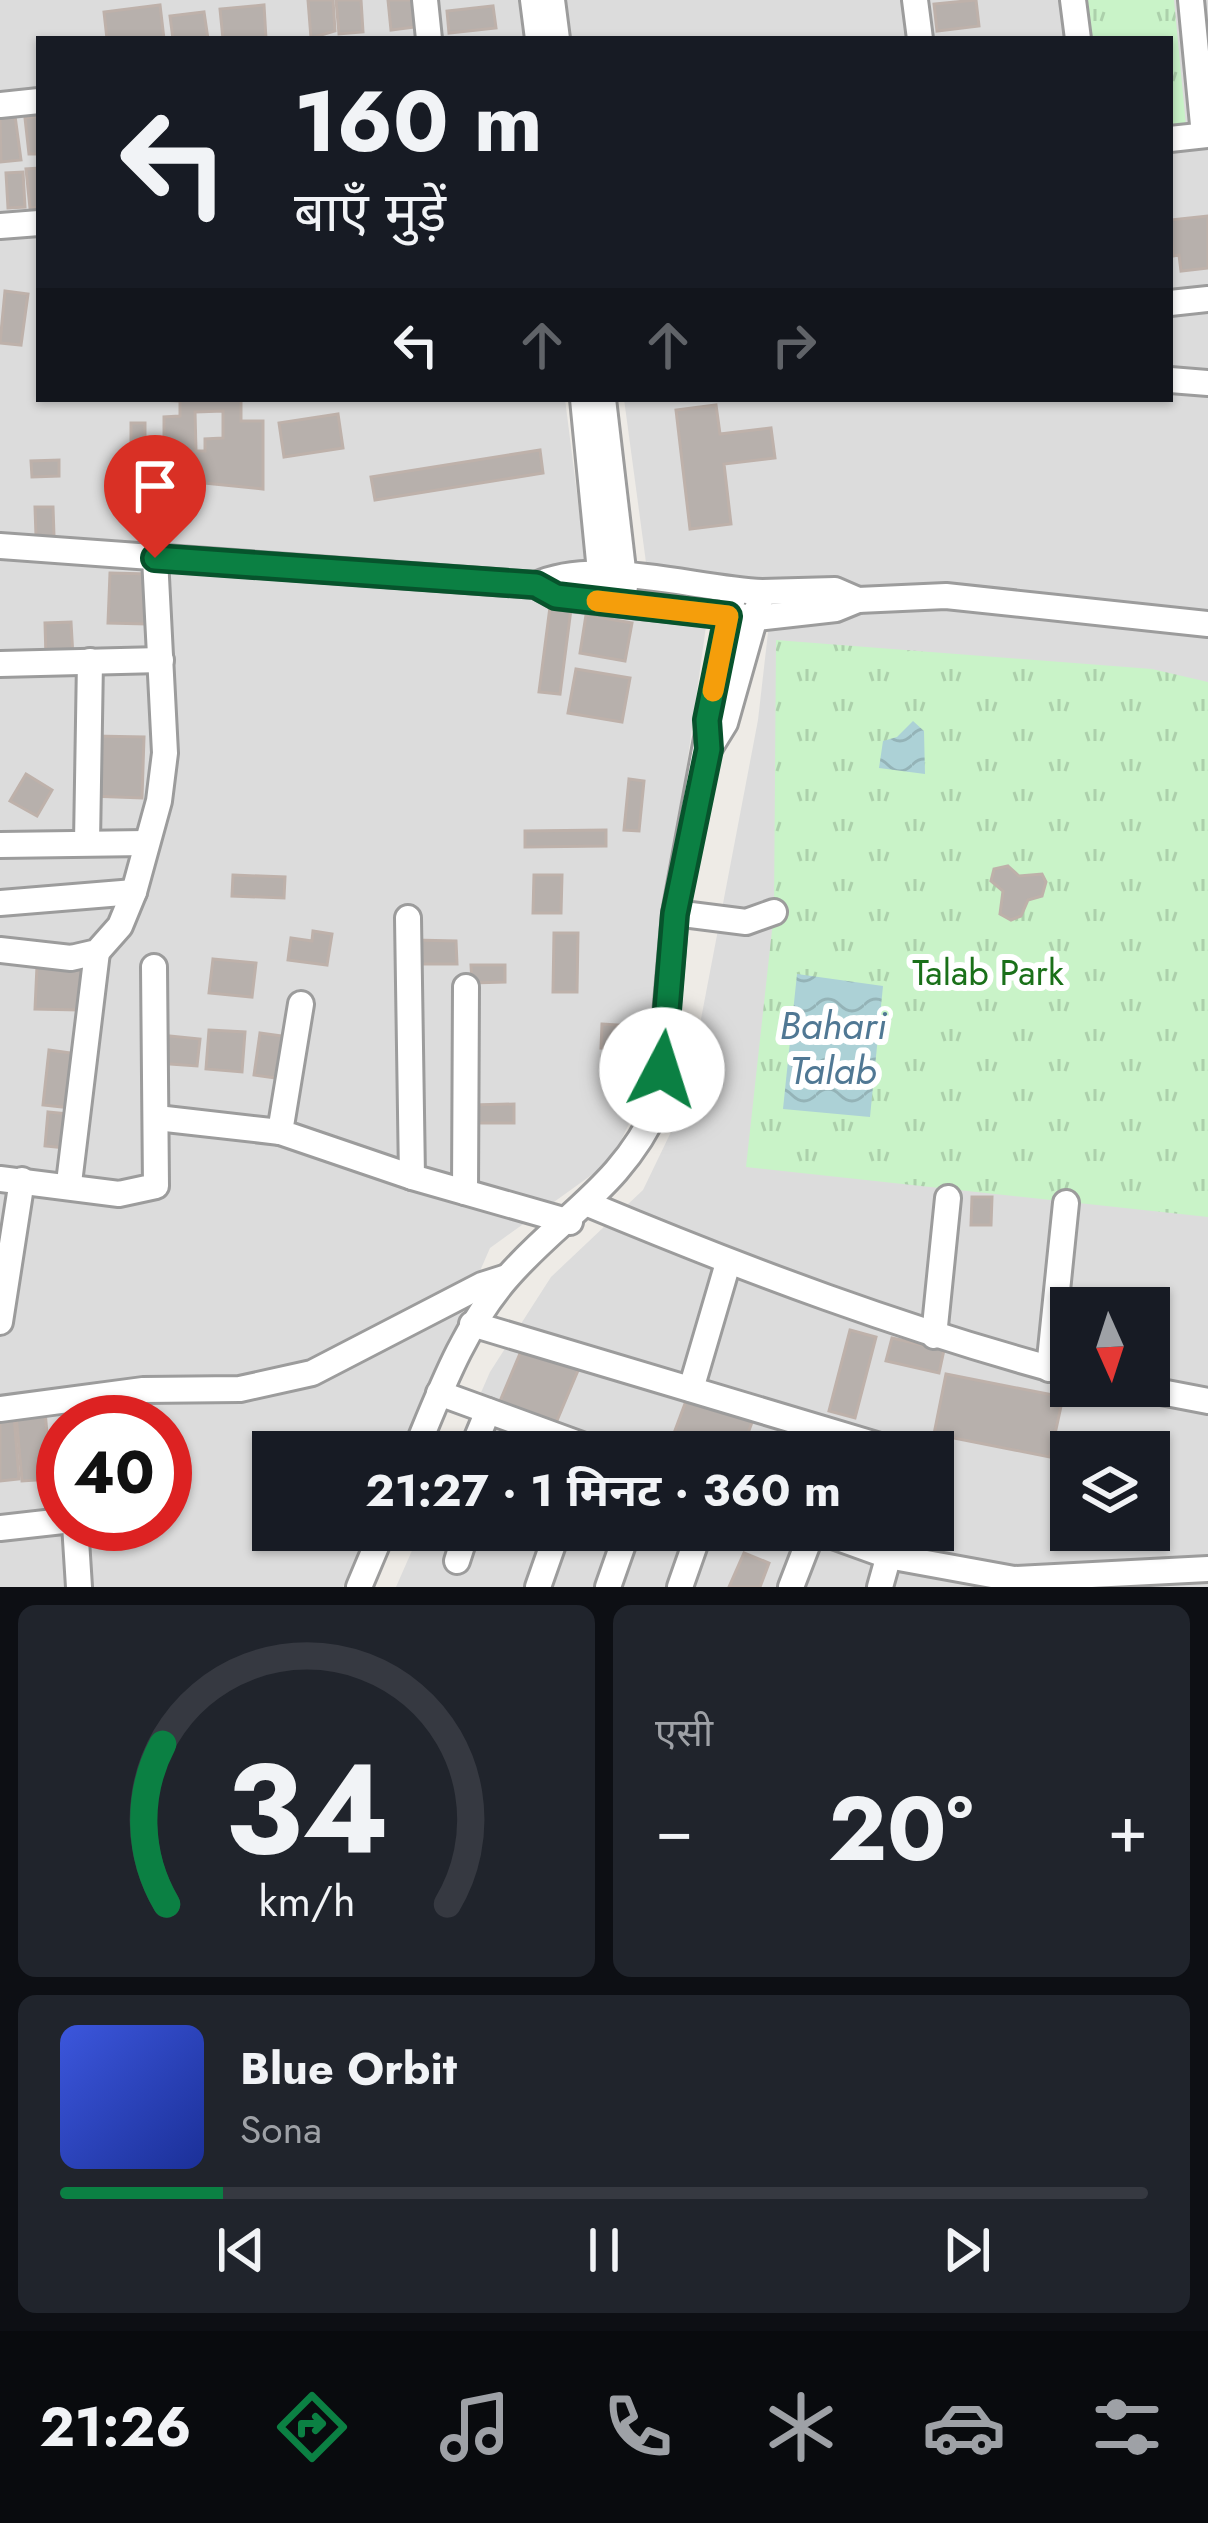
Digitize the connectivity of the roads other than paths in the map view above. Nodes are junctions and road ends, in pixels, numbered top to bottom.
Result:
1 (425, 0) edge
2 (533, 0) edge
3 (552, 0) edge
4 (915, 0) edge
5 (1073, 0) edge
6 (1191, 0) edge
7 (429, 36) edge
8 (538, 36) edge
9 (557, 36) edge
10 (920, 36) edge
11 (1078, 36) edge
12 (36, 101) edge
13 (0, 105) edge
14 (1206, 135) edge
15 (1173, 139) edge
16 (36, 223) edge
17 (0, 226) edge
18 (1208, 299) edge
19 (1173, 303) edge
20 (1173, 380) edge
21 (1208, 383) edge
22 (583, 402) edge
23 (603, 402) edge
24 (0, 546) edge
25 (155, 558) junction
26 (612, 575) junction
27 (536, 585) junction
28 (734, 591) junction
29 (762, 592) junction
30 (858, 600) junction
31 (615, 603) junction
32 (728, 616) junction
33 (758, 618) junction
34 (1208, 624) edge
35 (160, 660) junction
36 (91, 661) junction
37 (0, 664) edge
38 (709, 749) junction
39 (87, 842) junction
40 (146, 843) junction
41 (0, 844) edge
42 (134, 892) junction
43 (0, 903) edge
44 (774, 912) dead end
45 (675, 914) junction
46 (408, 918) dead end
47 (0, 950) edge
48 (98, 952) junction
49 (154, 967) dead end
50 (466, 987) dead end
51 (301, 1004) dead end
52 (157, 1118) junction
53 (280, 1132) junction
54 (412, 1177) junction
55 (11, 1180) edge
56 (69, 1183) junction
57 (465, 1192) junction
58 (948, 1198) dead end
59 (1066, 1203) dead end
60 (579, 1213) junction
61 (728, 1263) junction
62 (507, 1277) junction
63 (1063, 1287) edge
64 (0, 1322) edge
65 (472, 1324) junction
66 (934, 1336) junction
67 (1050, 1368) edge
68 (691, 1389) junction
69 (439, 1393) junction
70 (1170, 1394) edge
71 (128, 1395) edge
72 (1208, 1401) edge
73 (0, 1408) edge
74 (36, 1409) edge
75 (488, 1411) junction
76 (424, 1431) edge
77 (480, 1431) edge
78 (541, 1431) edge
79 (830, 1431) edge
80 (36, 1524) edge
81 (0, 1528) edge
82 (77, 1551) edge
83 (374, 1551) edge
84 (460, 1551) edge
85 (551, 1551) edge
86 (621, 1551) edge
87 (693, 1551) edge
88 (806, 1551) edge
89 (874, 1551) edge
90 (890, 1551) edge
91 (888, 1556) junction
92 (457, 1561) dead end
93 (1200, 1575) edge
94 (951, 1578) edge
95 (1013, 1583) edge
96 (79, 1587) edge
97 (359, 1587) edge
98 (538, 1587) edge
99 (608, 1587) edge
100 (680, 1587) edge
101 (791, 1587) edge
102 (880, 1587) edge

1 - 7 street
2 - 8 street
3 - 9 street
4 - 10 street
5 - 11 street
6 - 14 street
12 - 13 street
14 - 15 street
16 - 17 street
18 - 19 street
20 - 21 street
22 - 26 street
23 - 26 street
24 - 25 street
25 - 27 street
25 - 35 street
26 - 27 street
26 - 28 street
26 - 31 street
27 - 31 street
28 - 29 street
28 - 32 street
29 - 30 street
29 - 33 street
30 - 33 street
30 - 34 street
31 - 32 street
32 - 33 street
32 - 38 street
33 - 38 street
35 - 36 street
35 - 40 street
36 - 37 street
36 - 39 street
38 - 45 street
39 - 40 street
39 - 41 street
40 - 42 street
42 - 43 street
42 - 48 street
44 - 45 street
45 - 60 street
46 - 54 street
47 - 48 street
48 - 56 street
49 - 52 street
50 - 57 street
51 - 53 street
52 - 53 street
52 - 56 street
53 - 54 street
54 - 57 street
55 - 56 street
55 - 64 street
57 - 60 street
58 - 66 street
59 - 63 street
60 - 61 street
60 - 62 street
61 - 66 street
61 - 68 street
62 - 65 street
62 - 71 street
65 - 68 street
65 - 69 street
66 - 67 street
68 - 79 street
69 - 75 street
69 - 76 street
70 - 72 street
73 - 74 street
75 - 77 street
75 - 78 street
80 - 81 street
82 - 96 street
83 - 97 street
84 - 92 street
85 - 98 street
86 - 99 street
87 - 100 street
88 - 101 street
89 - 91 street
90 - 91 street
91 - 94 street
91 - 102 street
93 - 95 street
94 - 95 street

